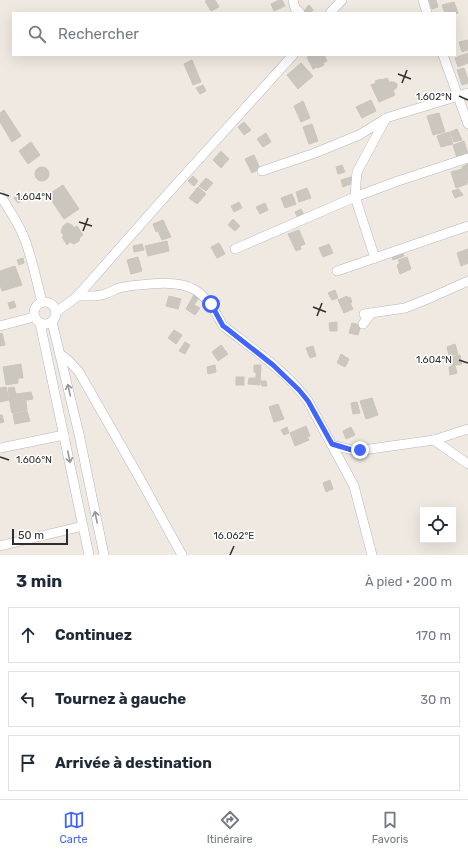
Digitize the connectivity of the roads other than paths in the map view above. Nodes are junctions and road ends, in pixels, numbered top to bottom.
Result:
1 (293, 0) edge
2 (342, 0) edge
3 (423, 0) edge
4 (299, 12) edge
5 (331, 12) edge
6 (427, 12) edge
7 (292, 56) edge
8 (443, 56) edge
9 (468, 93) edge
10 (458, 97) junction
11 (386, 118) junction
12 (468, 124) edge
13 (468, 158) edge
14 (262, 171) dead end
15 (0, 195) edge
16 (355, 197) junction
17 (468, 226) edge
18 (235, 249) dead end
19 (374, 258) junction
20 (338, 271) dead end
21 (468, 281) edge
22 (77, 296) junction
23 (42, 302) junction
24 (56, 312) junction
25 (37, 320) junction
26 (52, 322) junction
27 (363, 324) dead end
28 (0, 326) edge
29 (60, 354) junction
30 (468, 429) edge
31 (64, 435) junction
32 (434, 440) junction
33 (332, 444) junction
34 (0, 448) edge
35 (468, 464) edge
36 (83, 526) junction
37 (0, 546) edge
38 (89, 555) edge
39 (104, 555) edge
40 (182, 555) edge
41 (372, 555) edge

1 - 4 street
2 - 5 street
3 - 6 street
7 - 22 street
8 - 10 street
9 - 10 street
10 - 11 street
10 - 12 street
11 - 14 street
11 - 16 street
13 - 16 street
15 - 23 street
16 - 18 street
16 - 19 street
17 - 19 street
19 - 20 street
21 - 27 street
22 - 24 street
22 - 33 street
23 - 24 street
23 - 25 street
24 - 26 street
25 - 26 street
25 - 28 street
25 - 31 street
26 - 29 street
39 -> 29 street
29 - 40 street
30 - 32 street
31 - 34 street
31 -> 36 street
32 - 33 street
32 - 35 street
33 - 41 street
36 - 37 street
36 - 38 street

